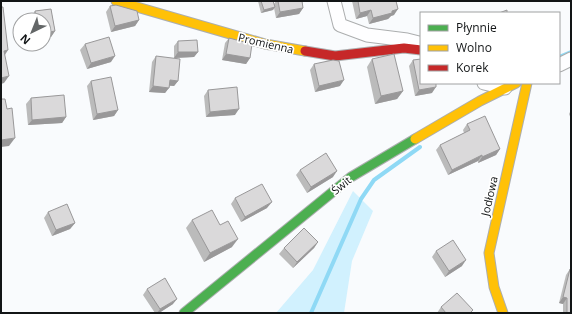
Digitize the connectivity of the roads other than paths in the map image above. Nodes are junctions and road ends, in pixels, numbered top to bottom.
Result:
1 (116, 1) edge
2 (334, 1) edge
3 (420, 44) edge
4 (420, 50) edge
5 (571, 59) edge
6 (560, 64) edge
7 (493, 84) edge
8 (527, 84) edge
9 (510, 86) edge
10 (184, 313) edge
11 (503, 313) edge

1 - 4 street, Promienna
2 - 3 street
5 - 6 street
7 - 9 street
8 - 11 street, Jodłowa
9 - 10 street, Świt

